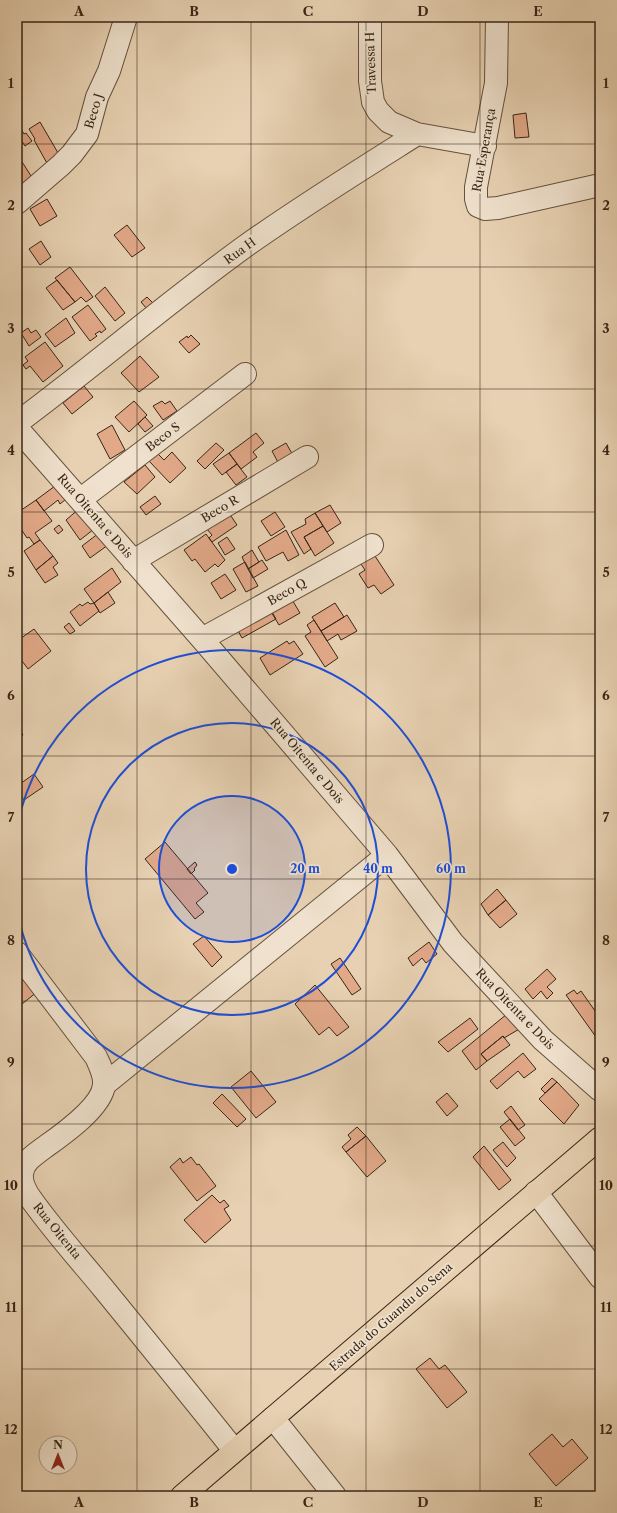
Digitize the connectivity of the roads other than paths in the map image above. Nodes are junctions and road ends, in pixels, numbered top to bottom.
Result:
1 (126, 17) edge
2 (370, 17) edge
3 (497, 17) edge
4 (416, 134) junction
5 (485, 146) junction
6 (600, 185) edge
7 (17, 203) edge
8 (245, 374) dead end
9 (17, 424) edge
10 (17, 428) edge
11 (307, 457) dead end
12 (81, 499) junction
13 (372, 545) dead end
14 (133, 562) junction
15 (202, 639) junction
16 (387, 855) junction
17 (17, 953) edge
18 (104, 1085) junction
19 (600, 1090) edge
20 (600, 1138) edge
21 (536, 1192) junction
22 (600, 1278) edge
23 (273, 1418) junction
24 (234, 1450) junction
25 (182, 1496) edge
26 (335, 1496) edge

1 - 7 street, Beco J
2 - 4 street, Travessa H
3 - 5 street, Rua Esperança
4 - 5 street
4 - 9 street, Rua H
5 - 6 street, Rua Esperança
8 - 12 street, Beco S
10 - 12 street, Rua Oitenta e Dois
11 - 14 street, Beco R
12 - 14 street, Rua Oitenta e Dois
13 - 15 street, Beco Q
14 - 15 street, Rua Oitenta e Dois
15 - 16 street, Rua Oitenta e Dois
16 - 18 street
16 - 19 street, Rua Oitenta e Dois
17 - 18 street
18 - 24 street, Rua Oitenta
20 - 21 main road, Estrada do Guandu do Sena
21 - 22 street
21 - 23 main road, Estrada do Guandu do Sena
23 - 24 main road, Estrada do Guandu do Sena
23 - 26 street
24 - 25 main road, Estrada do Guandu do Sena

